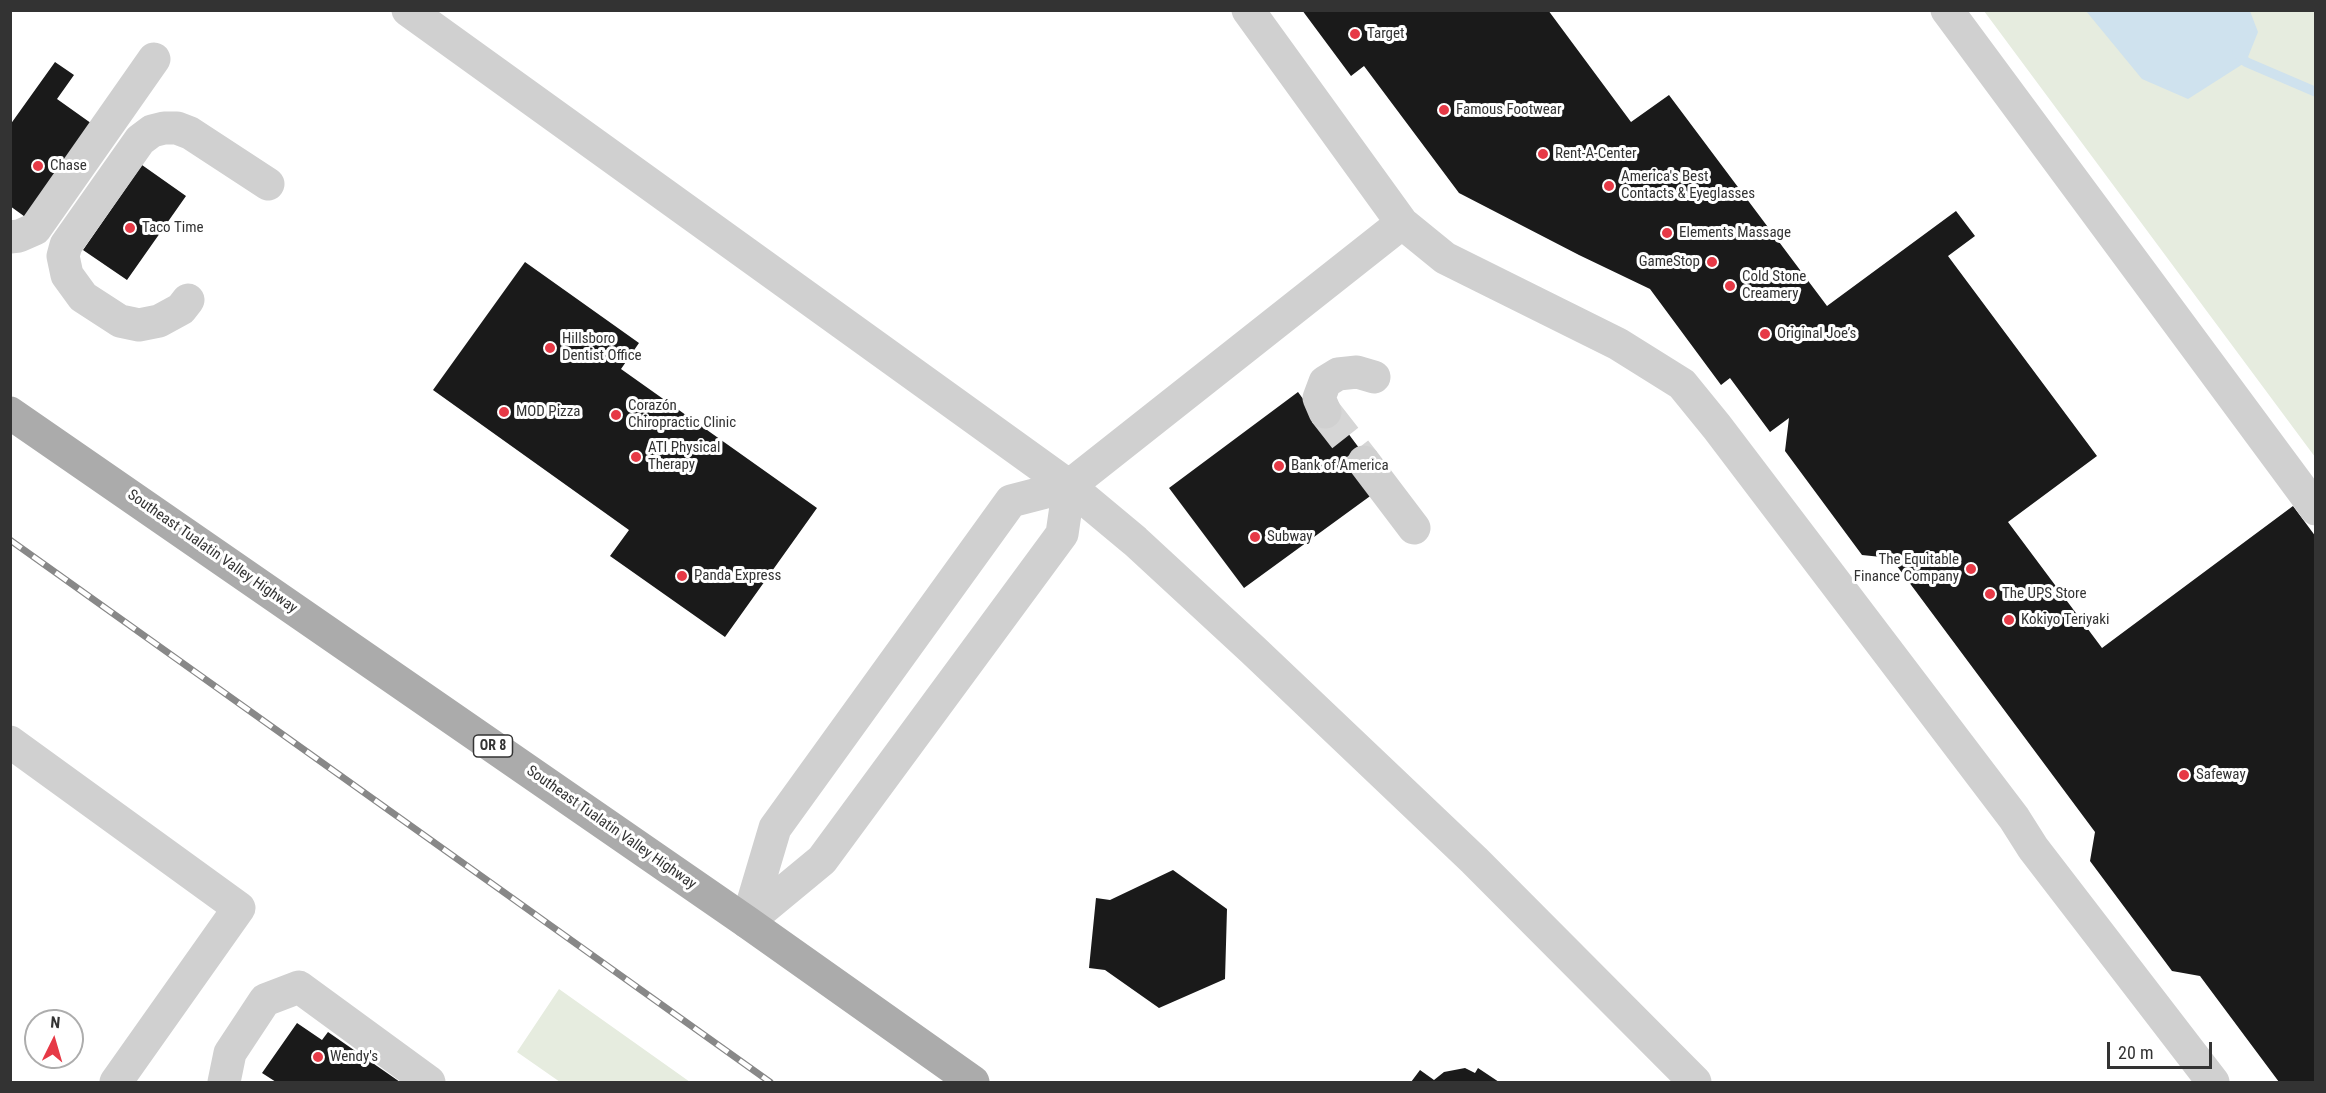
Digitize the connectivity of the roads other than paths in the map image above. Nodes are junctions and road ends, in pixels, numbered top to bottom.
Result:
1 (408, 10) edge
2 (1248, 10) edge
3 (1947, 10) edge
4 (154, 59) dead end
5 (268, 184) dead end
6 (1402, 223) junction
7 (10, 237) edge
8 (188, 300) dead end
9 (1374, 377) dead end
10 (1325, 412) tunnel mouth
11 (10, 413) edge
12 (1364, 462) tunnel mouth
13 (1069, 486) junction
14 (2316, 509) edge
15 (1414, 528) dead end
16 (10, 742) edge
17 (747, 922) junction
18 (116, 1083) edge
19 (224, 1083) edge
20 (429, 1083) edge
21 (973, 1083) edge
22 (1695, 1083) edge
23 (2213, 1083) edge

1 - 13 lane
2 - 6 lane
3 - 14 lane
4 - 7 lane
5 - 8 lane
6 - 13 lane
6 - 23 lane
9 - 10 lane
11 - 17 main road, Southeast Tualatin Valley Highway / OR 8
12 - 15 lane
13 - 17 lane
13 - 17 lane
13 - 22 lane
16 - 18 lane
17 - 21 main road, Southeast Tualatin Valley Highway / OR 8
19 - 20 lane

